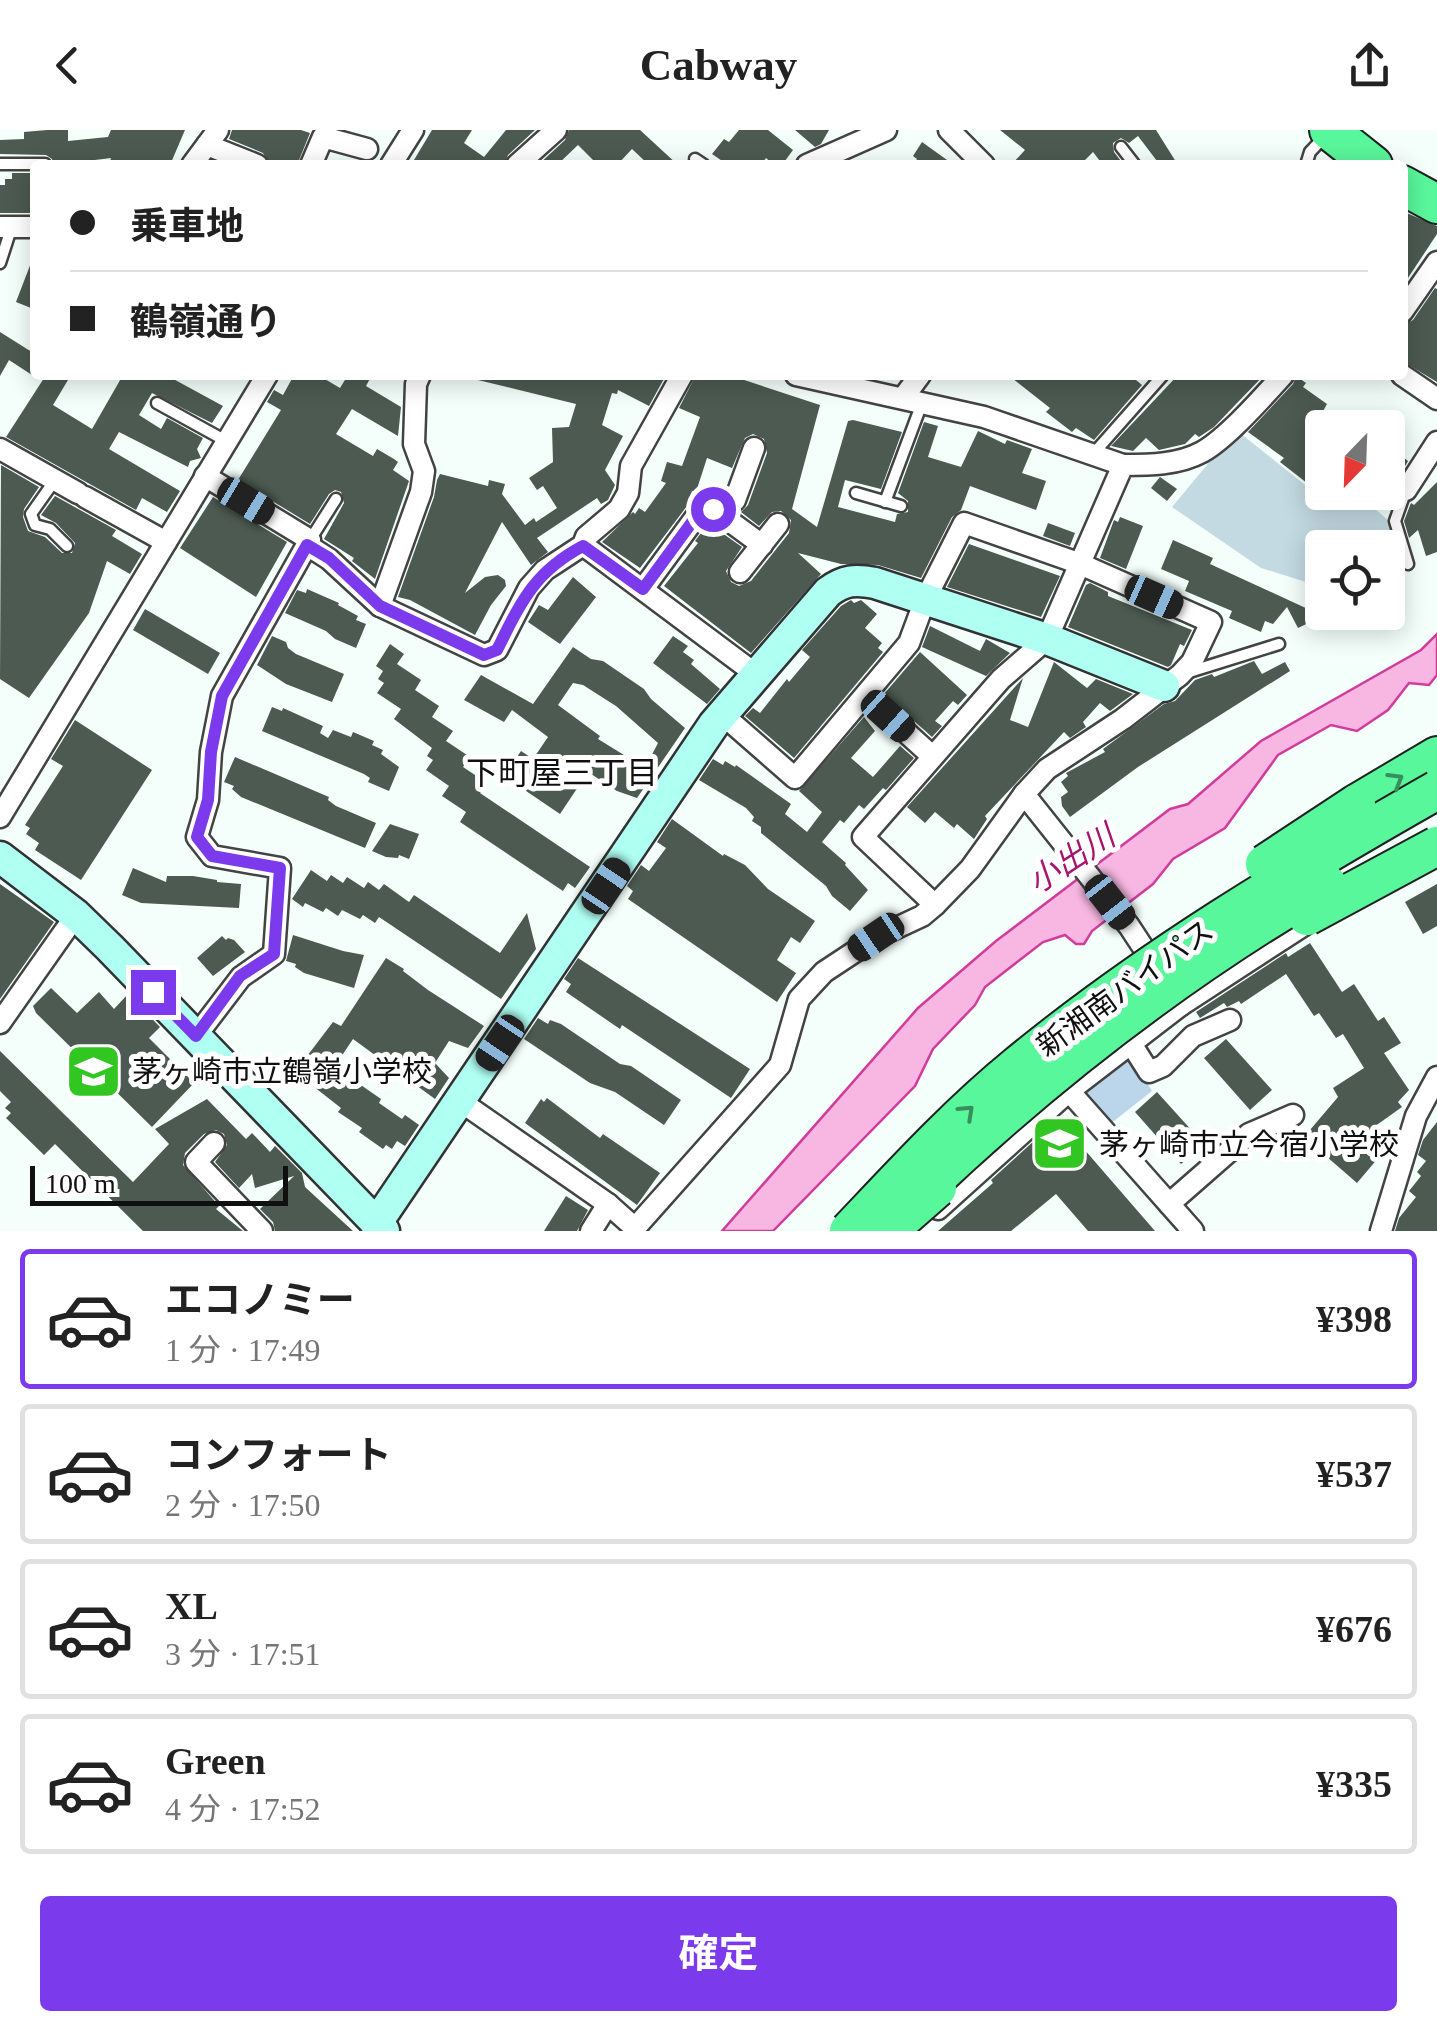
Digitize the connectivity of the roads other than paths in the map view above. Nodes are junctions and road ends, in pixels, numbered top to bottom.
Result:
1 (413, 130) edge
2 (556, 130) edge
3 (886, 130) edge
4 (950, 130) edge
5 (1330, 130) edge
6 (212, 138) edge
7 (1121, 147) dead end
8 (369, 148) edge
9 (196, 160) edge
10 (249, 160) edge
11 (313, 160) edge
12 (394, 160) edge
13 (523, 160) edge
14 (818, 160) edge
15 (979, 160) edge
16 (1131, 160) edge
17 (1308, 160) edge
18 (1368, 160) edge
19 (0, 164) edge
20 (30, 164) edge
21 (1408, 187) edge
22 (1437, 204) edge
23 (6, 228) edge
24 (0, 262) edge
25 (1437, 262) edge
26 (1408, 303) edge
27 (1408, 379) edge
28 (264, 380) edge
29 (418, 380) edge
30 (679, 380) edge
31 (823, 380) edge
32 (919, 380) edge
33 (1159, 380) edge
34 (1278, 380) edge
35 (913, 400) junction
36 (1437, 400) edge
37 (157, 403) dead end
38 (226, 442) junction
39 (1437, 442) edge
40 (754, 448) dead end
41 (0, 449) edge
42 (1094, 454) junction
43 (1124, 464) junction
44 (205, 476) junction
45 (56, 480) junction
46 (1406, 490) joint
47 (856, 493) dead end
48 (336, 498) dead end
49 (885, 502) junction
50 (901, 506) dead end
51 (713, 509) junction
52 (778, 524) dead end
53 (166, 542) junction
54 (308, 542) junction
55 (762, 545) junction
56 (67, 546) dead end
57 (583, 546) junction
58 (1078, 563) junction
59 (1408, 564) dead end
60 (740, 572) dead end
61 (643, 589) junction
62 (925, 600) junction
63 (380, 606) junction
64 (1046, 639) junction
65 (1280, 644) dead end
66 (757, 676) junction
67 (1172, 680) junction
68 (866, 696) junction
69 (723, 715) junction
70 (932, 756) junction
71 (1437, 756) edge
72 (1437, 790) edge
73 (1024, 794) junction
74 (0, 818) edge
75 (1437, 820) edge
76 (1437, 846) edge
77 (1437, 856) edge
78 (0, 858) edge
79 (935, 905) junction
80 (76, 915) junction
81 (1181, 1005) junction
82 (1230, 1020) dead end
83 (0, 1023) edge
84 (196, 1036) junction
85 (1130, 1042) junction
86 (1015, 1068) junction
87 (1437, 1077) edge
88 (1069, 1091) junction
89 (460, 1101) junction
90 (1293, 1115) dead end
91 (214, 1143) dead end
92 (608, 1204) junction
93 (1169, 1204) junction
94 (377, 1229) edge
95 (262, 1231) edge
96 (591, 1231) edge
97 (849, 1231) edge
98 (886, 1231) edge
99 (915, 1231) edge
100 (1193, 1231) edge
101 (1381, 1231) edge

1 - 12 street
2 - 13 street
3 - 14 street
4 - 15 street
5 - 17 lane
5 - 18 highway
6 - 9 street
6 - 10 street
7 - 16 lane
8 - 11 street
19 - 20 lane
21 - 22 highway
23 - 24 lane
25 - 26 street
27 - 36 street
28 - 38 street
29 - 63 street
30 - 57 street
31 - 35 street
32 - 35 street
33 - 42 lane
34 - 43 street
35 - 42 street
35 - 49 lane
37 - 38 lane
38 - 44 street
39 - 46 street
40 - 51 street
41 - 45 street
42 - 43 street
43 - 58 street
44 - 53 street
44 - 54 street
45 - 53 street
45 - 56 lane
46 - 59 lane
47 - 49 lane
48 - 54 lane
49 - 50 lane
51 - 55 street
51 - 61 street
52 - 55 street
53 - 74 street
54 - 63 street
54 - 84 street
55 - 60 street
57 - 61 street
57 - 63 street
58 - 62 street
58 - 64 street
58 - 67 street
61 - 66 street
62 - 64 street
62 - 66 street
62 - 68 street
64 - 67 street
64 - 70 street
65 - 67 lane
66 - 69 street
67 - 73 street
68 - 69 street
68 - 70 street
69 - 89 street
70 - 79 street
86 -> 71 highway, bridge
72 - 86 highway, 新湘南バイパス, bridge
73 - 79 street
73 - 81 street
75 - 98 highway, 新湘南バイパス, bridge
76 - 98 highway, bridge
77 - 81 street
78 - 80 street
79 - 92 street
80 - 83 street
80 - 84 street
81 - 85 street
82 - 85 street
84 - 94 street
85 - 88 street
97 -> 86 highway, 新湘南バイパス, bridge
87 - 101 street
88 - 93 street
88 - 99 street
89 - 92 street
89 - 94 street
90 - 93 street
91 - 95 street
92 - 96 street
93 - 100 street

